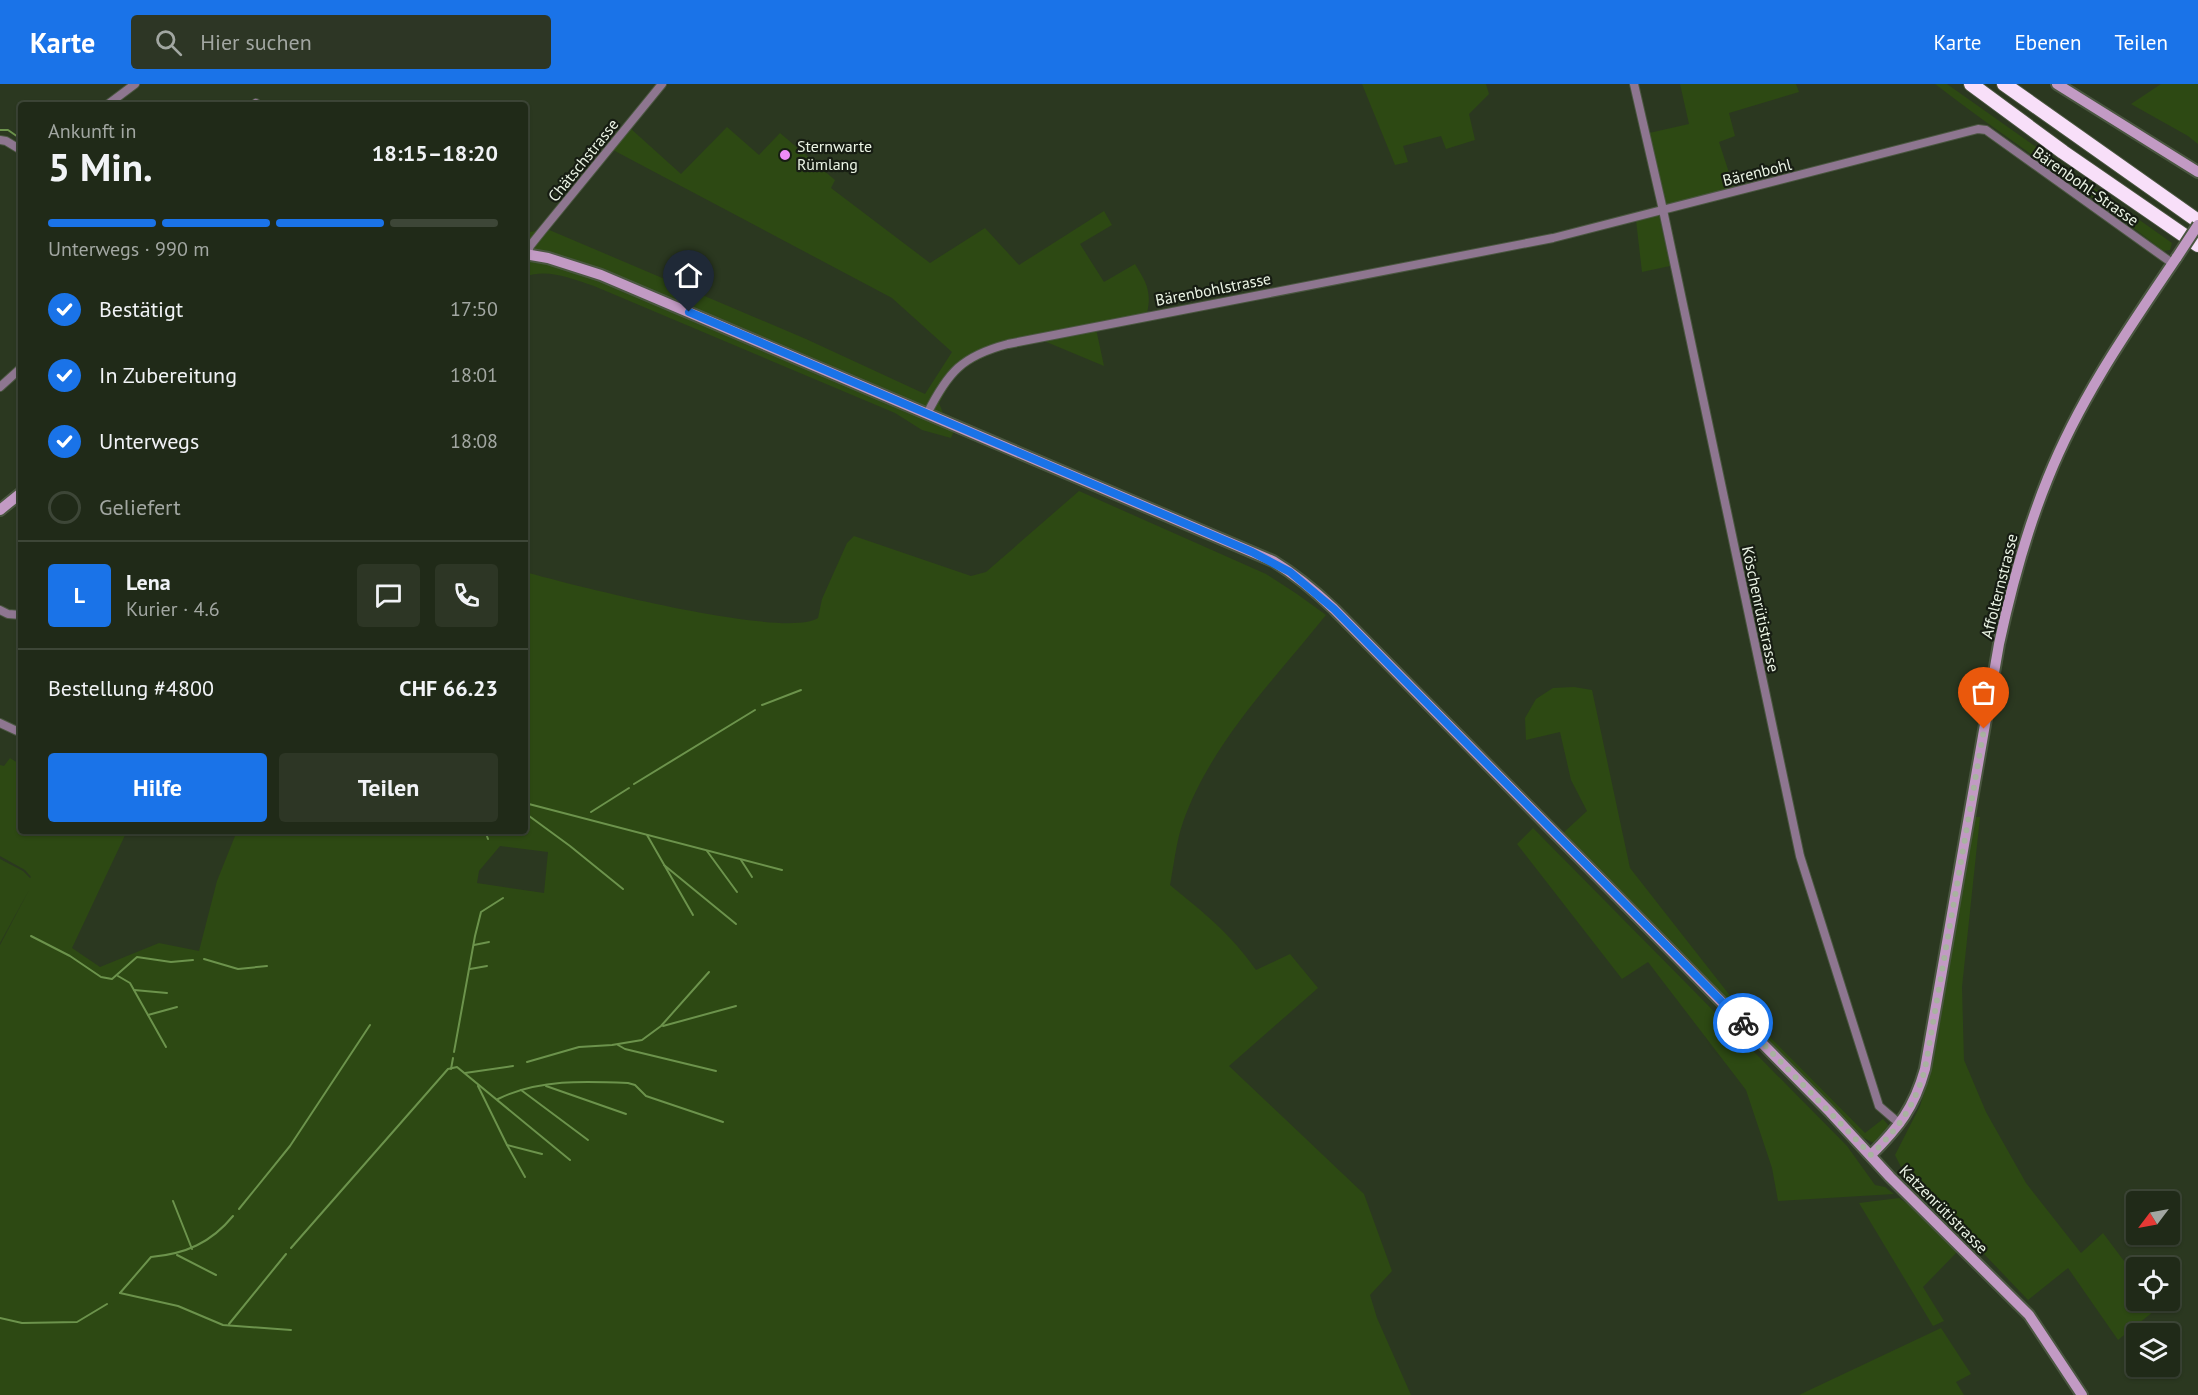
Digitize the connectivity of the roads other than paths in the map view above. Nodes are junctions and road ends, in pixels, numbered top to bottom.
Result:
1 (135, 84) edge
2 (662, 84) edge
3 (1634, 84) edge
4 (1971, 84) edge
5 (2004, 84) edge
6 (2057, 84) edge
7 (111, 102) edge
8 (1986, 130) joint
9 (0, 140) edge
10 (18, 148) edge
11 (2198, 172) edge
12 (1662, 210) junction
13 (2198, 223) edge
14 (1534, 241) joint
15 (2198, 245) edge
16 (528, 251) edge
17 (528, 254) edge
18 (2175, 260) junction
19 (18, 371) edge
20 (0, 387) edge
21 (927, 414) junction
22 (18, 495) edge
23 (0, 510) edge
24 (0, 610) edge
25 (18, 615) edge
26 (0, 723) edge
27 (18, 731) edge
28 (1900, 1124) junction
29 (1871, 1155) junction
30 (2082, 1395) edge

1 - 7 street
2 - 16 street, Chätschstrasse
3 - 12 street, Köschenrütistrasse
4 - 15 highway
5 - 13 highway
6 - 11 street
8 - 12 street, Bärenbohl
8 - 18 street, Bärenbohl-Strasse
9 - 10 street
12 - 14 street, Bärenbohl
12 - 28 street, Köschenrütistrasse
13 - 18 street, Affolternstrasse, bridge
14 - 21 street, Bärenbohlstrasse
17 - 21 street, Katzenrütistrasse
18 - 28 street, Affolternstrasse
19 - 20 street
21 - 29 street, Katzenrütistrasse
22 - 23 street
24 - 25 street
26 - 27 street
28 - 29 street, Affolternstrasse
29 - 30 street, Katzenrütistrasse

